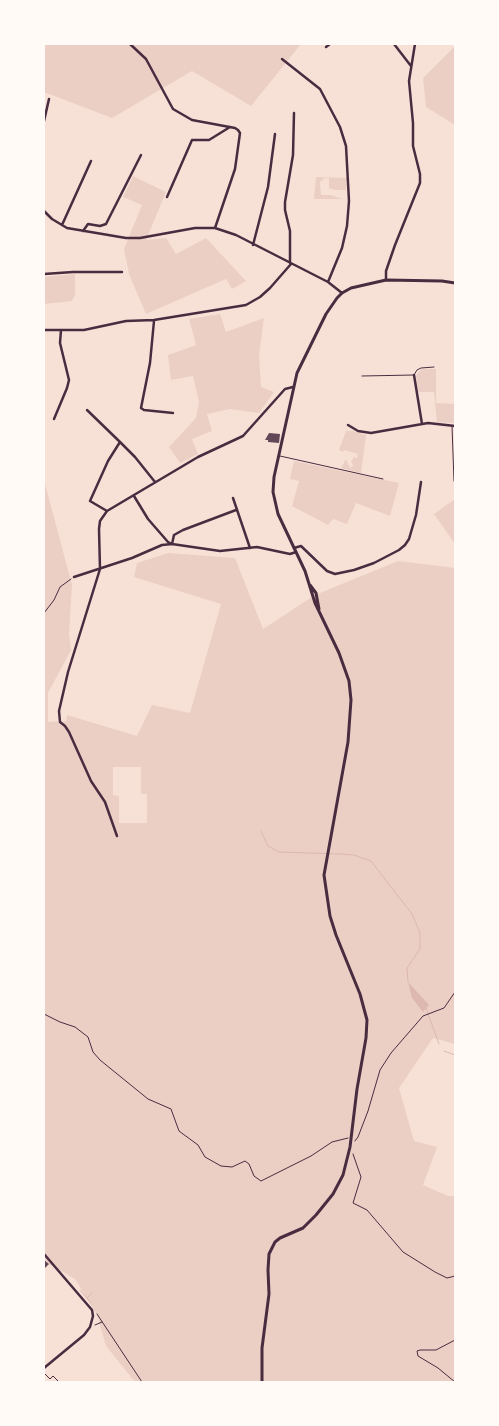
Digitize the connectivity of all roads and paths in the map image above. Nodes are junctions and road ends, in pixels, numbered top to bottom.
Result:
1 (130, 44) edge
2 (330, 44) edge
3 (394, 44) edge
4 (415, 44) edge
5 (326, 47) dead end
6 (282, 59) dead end
7 (411, 66) junction
8 (49, 99) dead end
9 (294, 113) dead end
10 (44, 121) edge
11 (230, 127) junction
12 (275, 134) dead end
13 (141, 155) dead end
14 (92, 161) dead end
15 (167, 196) dead end
16 (44, 211) edge
17 (62, 225) junction
18 (215, 228) junction
19 (83, 231) junction
20 (253, 245) junction
21 (291, 264) junction
22 (122, 272) dead end
23 (44, 274) edge
24 (386, 280) junction
25 (328, 282) junction
26 (455, 283) edge
27 (342, 293) junction
28 (154, 320) junction
29 (44, 330) edge
30 (61, 330) junction
31 (434, 367) dead end
32 (414, 375) junction
33 (362, 376) dead end
34 (293, 387) junction
35 (87, 410) dead end
36 (173, 413) dead end
37 (54, 419) dead end
38 (422, 424) junction
39 (348, 425) dead end
40 (454, 426) edge
41 (120, 442) junction
42 (279, 456) junction
43 (383, 479) dead end
44 (454, 481) edge
45 (155, 482) junction
46 (421, 482) dead end
47 (134, 496) junction
48 (233, 498) dead end
49 (107, 510) junction
50 (236, 510) junction
51 (172, 544) junction
52 (250, 548) junction
53 (295, 550) junction
54 (100, 569) junction
55 (74, 577) joint
56 (44, 613) edge
57 (117, 836) dead end
58 (455, 992) edge
59 (44, 1014) edge
60 (351, 1138) junction
61 (350, 1148) junction
62 (44, 1254) edge
63 (455, 1276) edge
64 (100, 1318) dead end
65 (102, 1322) junction
66 (90, 1327) junction
67 (455, 1340) edge
68 (44, 1368) edge
69 (44, 1373) edge
70 (59, 1382) edge
71 (142, 1382) edge
72 (262, 1382) edge
73 (455, 1382) edge

1 - 11 street
2 - 5 street
3 - 7 street
4 - 7 street
6 - 25 street
7 - 24 street
8 - 10 street
9 - 21 street
11 - 15 street
11 - 18 street
12 - 20 street
13 - 19 street
14 - 17 street
16 - 17 street
17 - 19 street
18 - 19 street
18 - 20 street
20 - 21 street
21 - 25 street
21 - 28 street
22 - 23 street
24 - 26 main road
24 - 27 main road
25 - 27 street
27 - 34 main road
28 - 30 street
28 - 36 street
29 - 30 street
30 - 37 street
31 - 32 lane
32 - 33 lane
32 - 38 street
34 - 42 main road
34 - 45 street
35 - 41 street
38 - 39 street
38 - 40 street
40 - 44 lane
41 - 45 street
41 - 49 street
42 - 43 lane
42 - 53 main road
45 - 47 street
46 - 53 street
47 - 49 street
47 - 51 street
48 - 50 street
49 - 54 street
50 - 51 street
50 - 52 street
51 - 52 street
51 - 54 street
52 - 53 street
53 - 60 main road
54 - 55 street
54 - 57 street
55 - 56 path
58 - 61 path
59 - 60 path
60 - 61 main road
61 - 63 path
61 - 72 main road
62 - 66 street
64 - 65 path
65 - 66 path
65 - 71 path
66 - 68 street
67 - 73 path
69 - 70 lane

